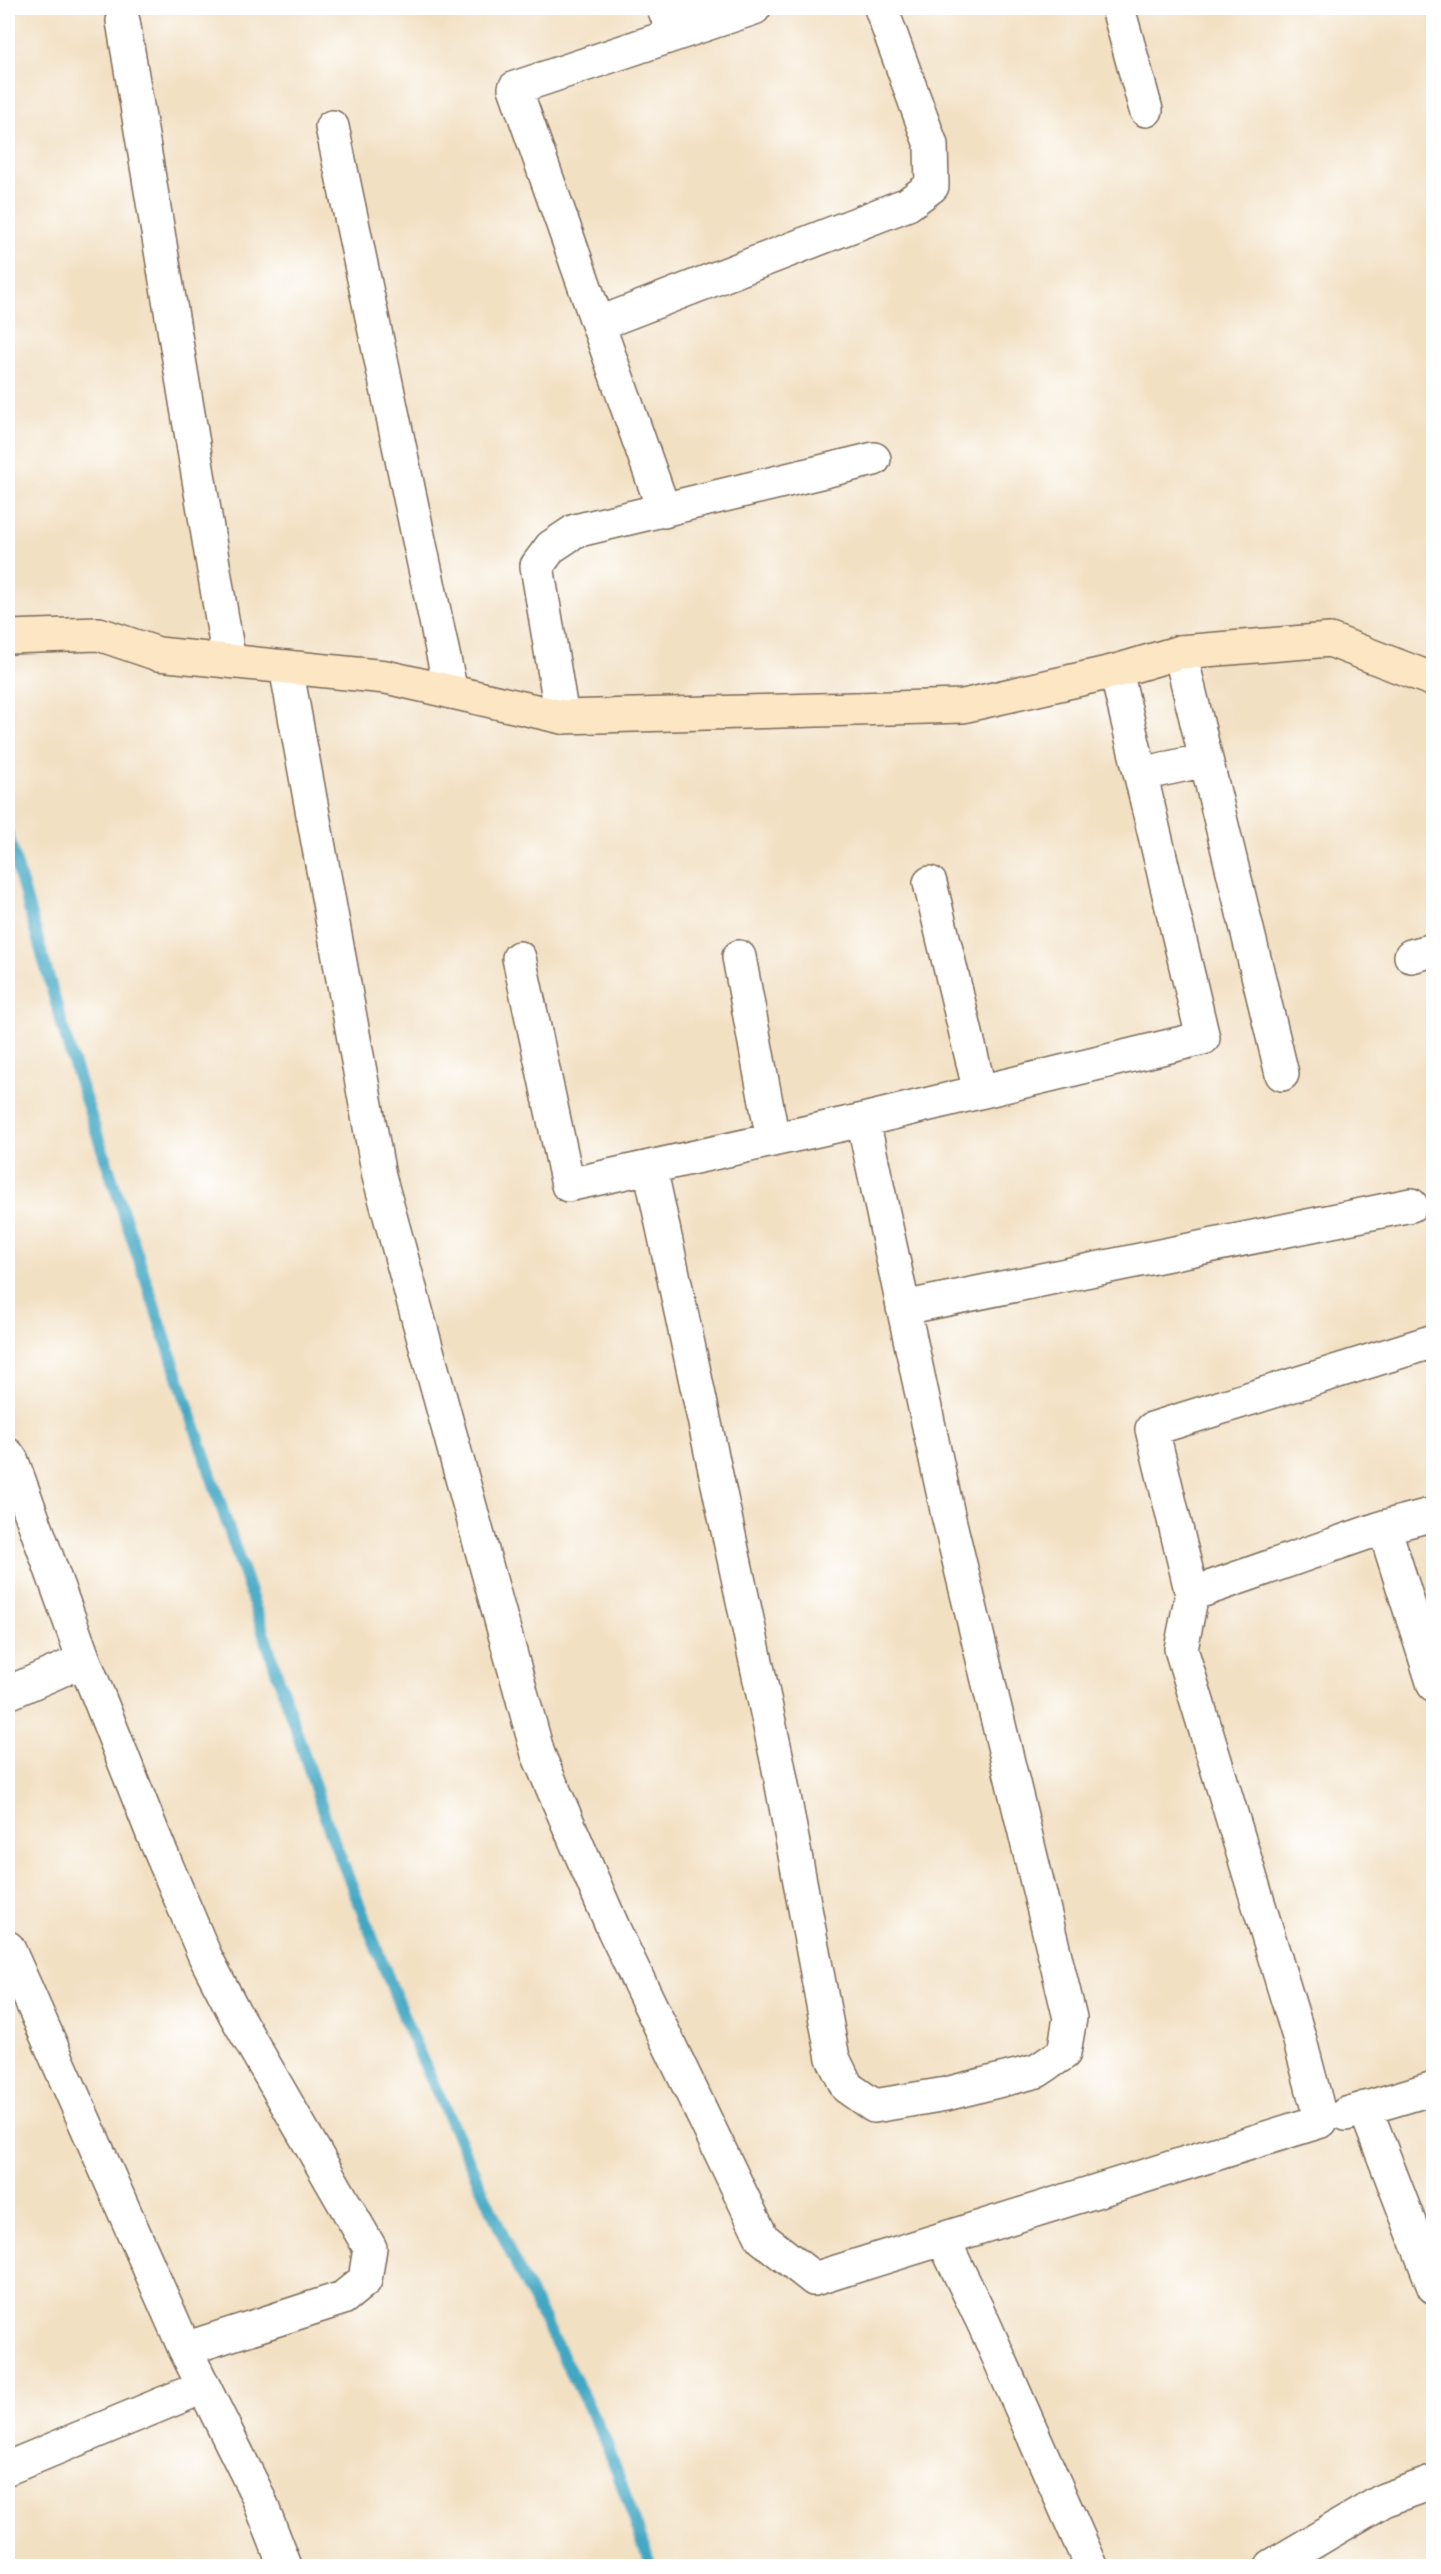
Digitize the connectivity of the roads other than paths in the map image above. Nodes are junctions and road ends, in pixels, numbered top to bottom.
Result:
1 (754, 8) edge
2 (881, 8) edge
3 (1118, 8) edge
4 (123, 21) dead end
5 (669, 21) edge
6 (1146, 110) dead end
7 (332, 127) dead end
8 (598, 324) junction
9 (874, 459) dead end
10 (664, 511) junction
11 (8, 636) edge
12 (1180, 652) junction
13 (213, 660) junction
14 (286, 668) junction
15 (1116, 671) junction
16 (1434, 680) edge
17 (451, 692) junction
18 (562, 717) junction
19 (1206, 760) junction
20 (1141, 774) junction
21 (930, 883) dead end
22 (739, 957) dead end
23 (519, 958) dead end
24 (1282, 1074) dead end
25 (980, 1092) junction
26 (862, 1120) junction
27 (773, 1140) junction
28 (650, 1167) junction
29 (1411, 1205) dead end
30 (903, 1308) junction
31 (1434, 1341) edge
32 (8, 1455) edge
33 (1434, 1514) edge
34 (1384, 1527) junction
35 (1192, 1594) junction
36 (84, 1660) junction
37 (1434, 1685) edge
38 (8, 1693) edge
39 (8, 1948) edge
40 (1434, 2088) edge
41 (1365, 2108) junction
42 (1321, 2121) junction
43 (943, 2240) junction
44 (1434, 2287) edge
45 (185, 2349) junction
46 (203, 2387) junction
47 (8, 2468) edge
48 (1434, 2482) edge
49 (285, 2566) edge
50 (1090, 2566) edge
51 (1272, 2566) edge

1 - 5 street
2 - 8 street
3 - 6 street
4 - 13 street
5 - 8 street
7 - 17 street
8 - 10 street
9 - 10 street
10 - 18 street
11 - 13 street
12 - 15 street
12 - 16 street
12 - 19 street
13 - 14 street
14 - 17 street
14 - 43 street
15 - 18 street
15 - 20 street
17 - 18 street
19 - 20 street
19 - 24 street
20 - 25 street
21 - 25 street
22 - 27 street
23 - 28 street
25 - 26 street
26 - 27 street
26 - 30 street
27 - 28 street
28 - 30 street
29 - 30 street
31 - 35 street
32 - 36 street
33 - 34 street
34 - 35 street
34 - 37 street
35 - 42 street
36 - 38 street
36 - 45 street
39 - 45 street
40 - 41 street
41 - 42 street
41 - 44 street
42 - 43 street
43 - 50 street
45 - 46 street
46 - 47 street
46 - 49 street
48 - 51 street

